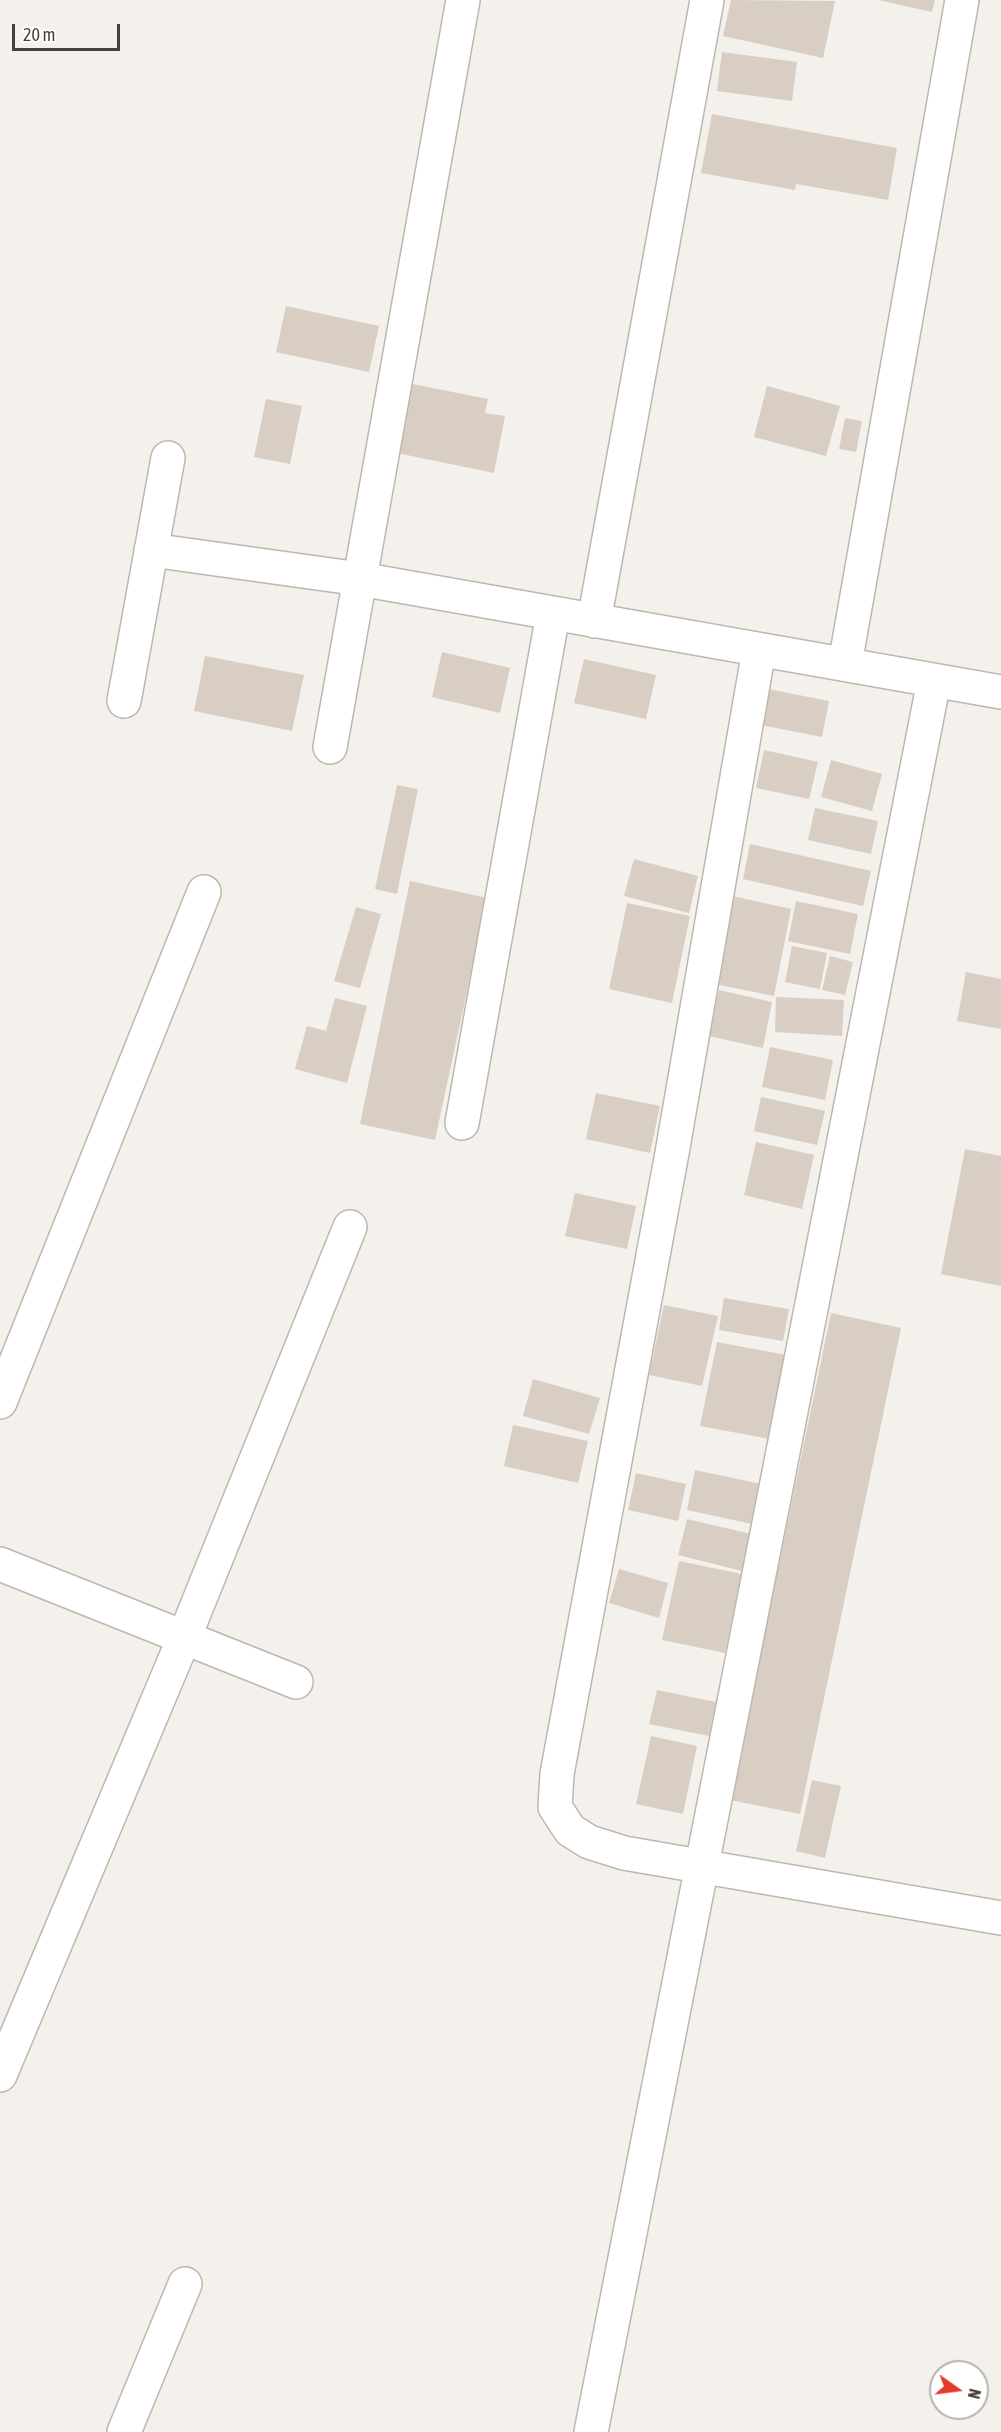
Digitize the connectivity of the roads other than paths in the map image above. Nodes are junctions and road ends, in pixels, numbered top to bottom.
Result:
1 (463, 0) edge
2 (707, 0) edge
3 (962, 0) edge
4 (168, 458) dead end
5 (151, 550) junction
6 (360, 579) junction
7 (553, 614) junction
8 (594, 621) junction
9 (759, 650) junction
10 (845, 664) junction
11 (934, 681) junction
12 (1001, 692) edge
13 (124, 701) dead end
14 (330, 747) dead end
15 (204, 892) dead end
16 (462, 1123) dead end
17 (350, 1227) dead end
18 (0, 1402) edge
19 (0, 1564) edge
20 (184, 1638) junction
21 (296, 1682) dead end
22 (702, 1866) junction
23 (1001, 1918) edge
24 (0, 2075) edge
25 (185, 2284) dead end
26 (124, 2432) edge
27 (591, 2432) edge

1 - 6 street
2 - 8 street
3 - 10 street
4 - 5 street
5 - 6 street
5 - 13 street
6 - 7 street
6 - 14 street
7 - 8 street
7 - 16 street
8 - 9 street
9 - 10 street
9 - 22 street
10 - 11 street
11 - 12 street
11 - 22 street
15 - 18 street
17 - 20 street
19 - 20 street
20 - 21 street
20 - 24 street
22 - 23 street
22 - 27 street
25 - 26 street

